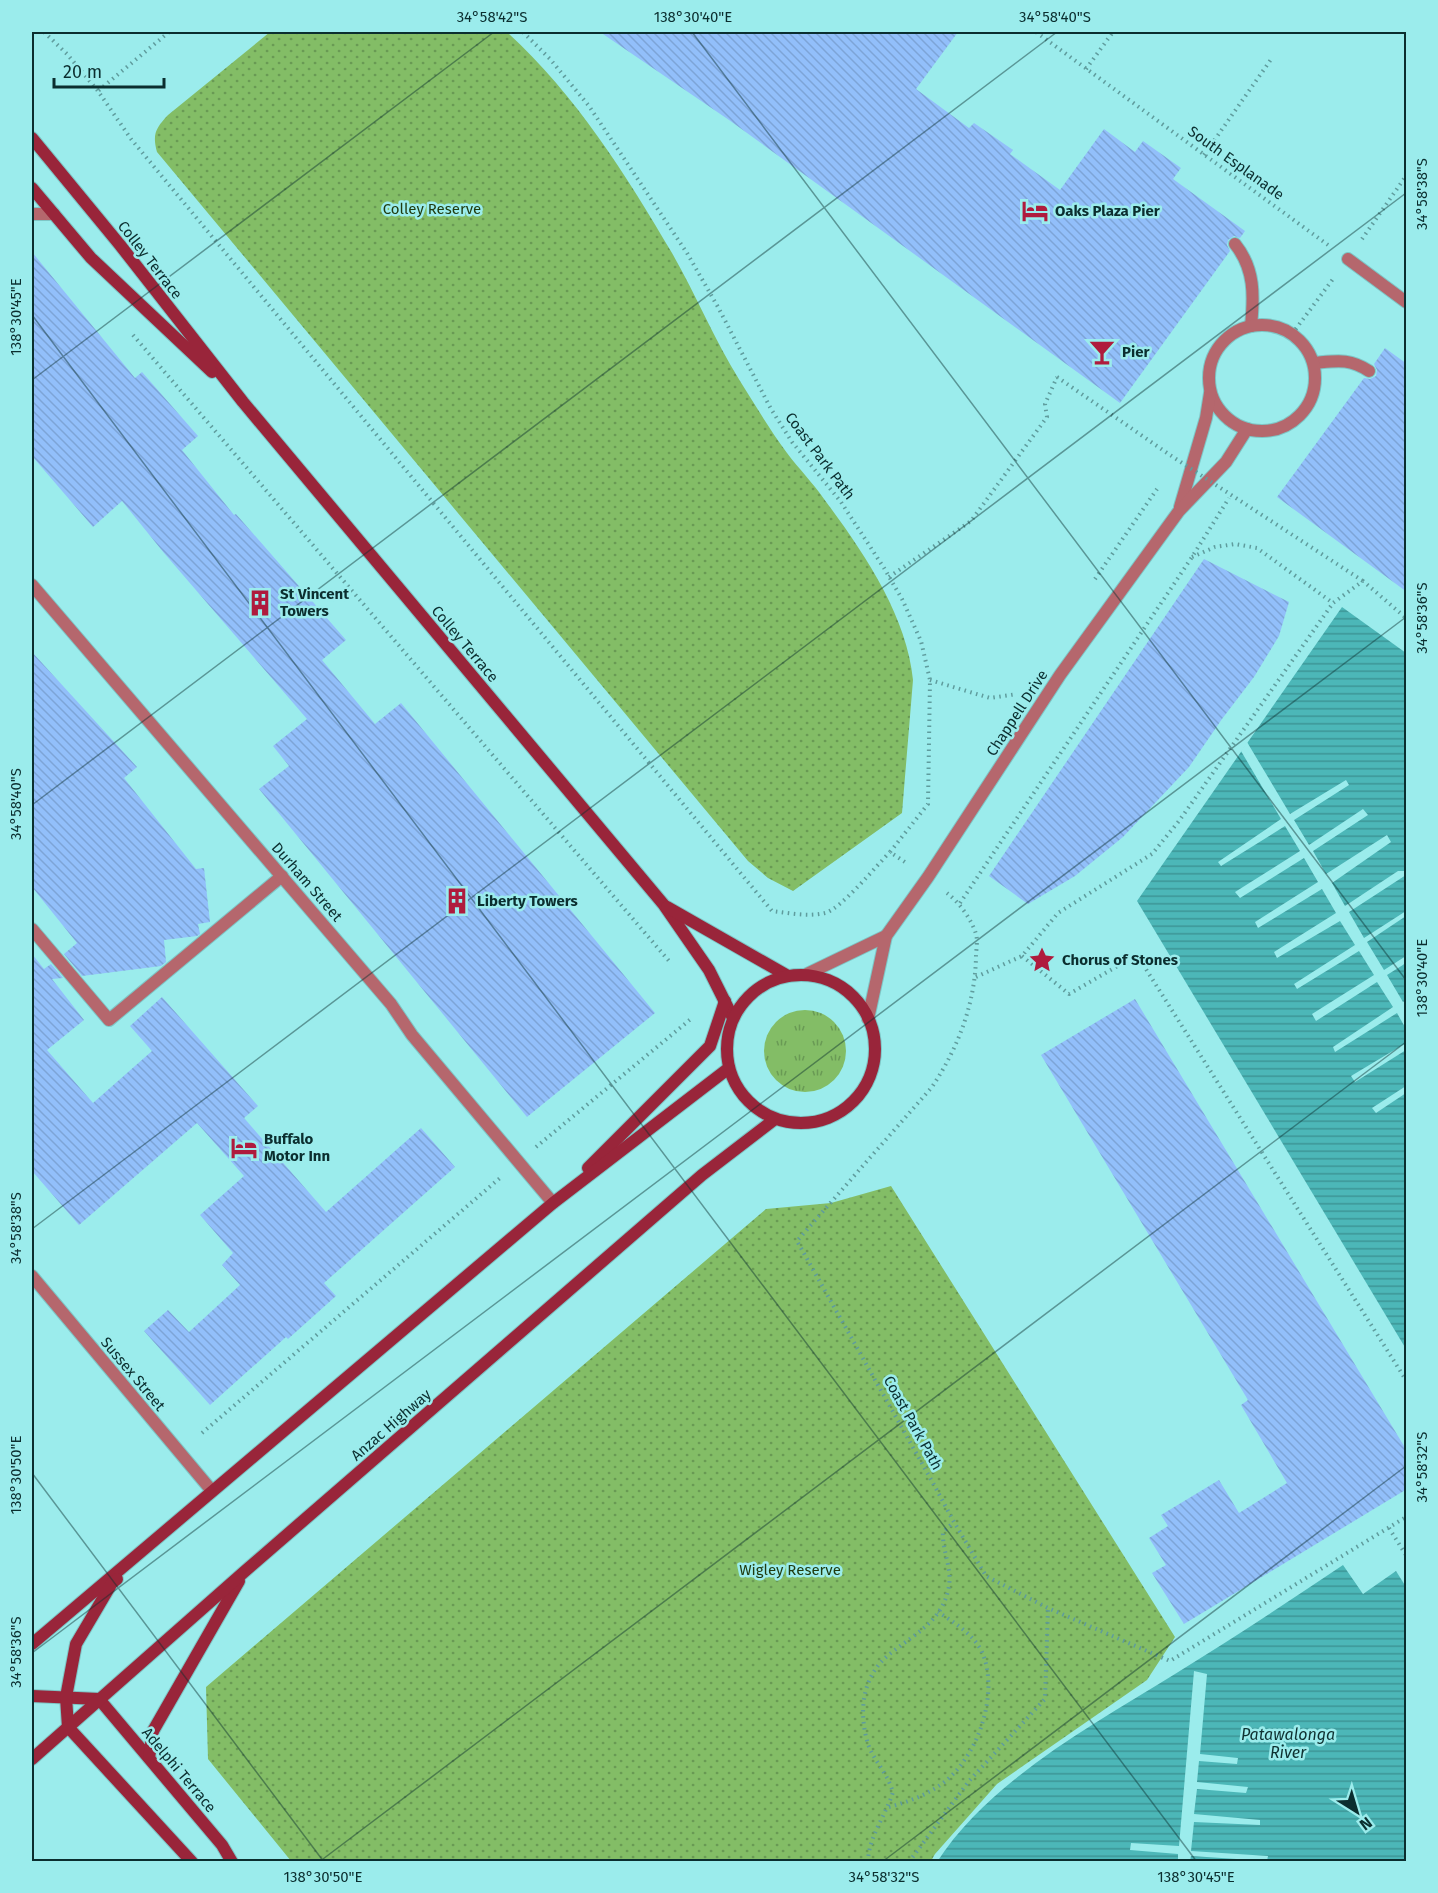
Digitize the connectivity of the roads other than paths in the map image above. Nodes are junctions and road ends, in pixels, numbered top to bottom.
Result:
1 (32, 138) edge
2 (32, 188) edge
3 (32, 214) edge
4 (54, 214) junction
5 (1235, 244) dead end
6 (1348, 259) road end
7 (1407, 302) edge
8 (1251, 326) junction
9 (1314, 363) junction
10 (1369, 371) dead end
11 (1210, 391) junction
12 (243, 402) junction
13 (1247, 429) junction
14 (1179, 511) junction
15 (32, 585) edge
16 (282, 876) junction
17 (664, 905) junction
18 (32, 930) edge
19 (886, 936) junction
20 (805, 975) junction
21 (788, 976) junction
22 (725, 1001) junction
23 (733, 1018) junction
24 (868, 1019) junction
25 (729, 1068) junction
26 (775, 1119) junction
27 (553, 1203) junction
28 (32, 1276) edge
29 (212, 1491) junction
30 (170, 1527) junction
31 (244, 1572) junction
32 (32, 1644) edge
33 (32, 1696) edge
34 (66, 1697) junction
35 (99, 1699) junction
36 (68, 1726) junction
37 (149, 1758) junction
38 (32, 1759) edge
39 (192, 1862) edge
40 (232, 1862) edge

1 - 12 street, Colley Terrace
2 - 4 street, Colley Terrace
3 - 4 street
4 - 12 street, Colley Terrace
5 - 8 street
6 - 7 street
8 - 9 street
8 - 11 street
9 - 10 street
9 - 13 street
11 - 13 street
11 - 14 street, Chappell Drive
12 - 17 street, Colley Terrace
13 - 14 street, Chappell Drive
14 - 19 street, Chappell Drive
15 - 16 street, Durham Street
16 - 18 street
16 - 27 street, Durham Street
17 - 21 street, Colley Terrace
17 - 22 street, Colley Terrace
19 - 20 street, Chappell Drive
19 - 24 street, Chappell Drive
20 - 21 street
20 - 24 street
21 - 23 street
22 - 23 street, Colley Terrace
22 - 27 street
23 - 25 street
24 - 26 street
25 - 26 street
25 - 27 street
26 - 31 street, Anzac Highway
27 - 29 street
28 - 29 street, Sussex Street
29 - 30 street
30 - 32 street
30 - 34 street
31 - 35 street, Anzac Highway
31 - 37 street
33 - 34 street
34 - 35 street
34 - 36 street
35 - 36 street, Anzac Highway
35 - 37 street, Adelphi Terrace
36 - 38 street, Anzac Highway
36 - 39 street
37 - 40 street, Adelphi Terrace

